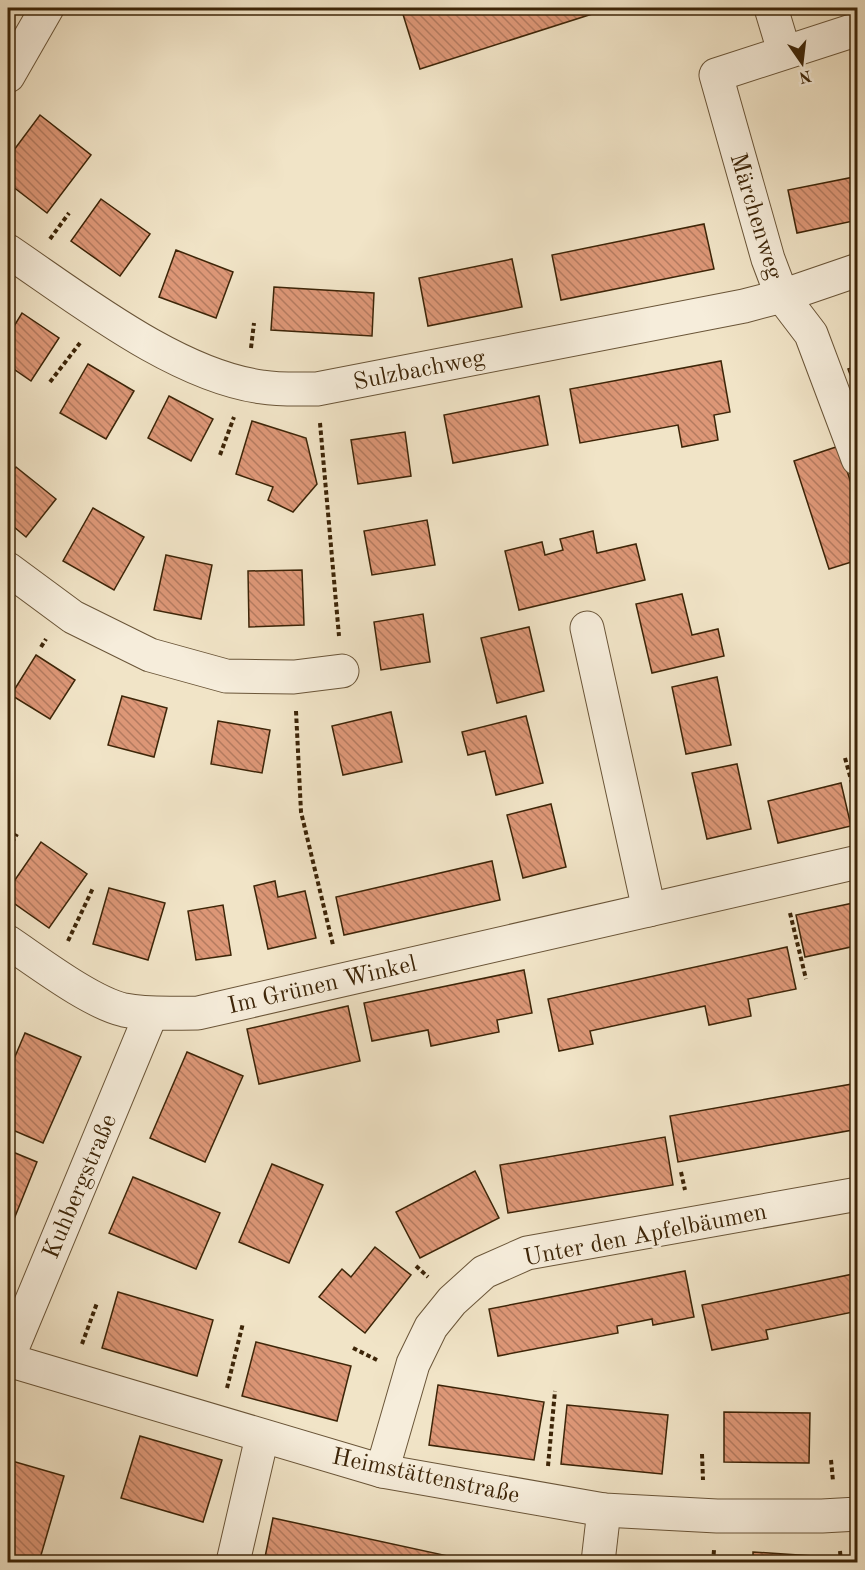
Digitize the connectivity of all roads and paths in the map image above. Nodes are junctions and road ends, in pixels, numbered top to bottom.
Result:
1 (47, 8) edge
2 (771, 8) edge
3 (858, 29) edge
4 (784, 51) junction
5 (14, 65) edge
6 (8, 251) edge
7 (858, 270) edge
8 (782, 296) junction
9 (102, 314) junction
10 (50, 382) dead end
11 (317, 389) junction
12 (857, 454) edge
13 (8, 569) edge
14 (587, 628) dead end
15 (342, 671) joint
16 (294, 677) junction
17 (845, 758) dead end
18 (858, 805) edge
19 (17, 834) dead end
20 (8, 849) edge
21 (858, 862) edge
22 (782, 880) junction
23 (93, 888) dead end
24 (650, 910) junction
25 (8, 942) edge
26 (53, 972) junction
27 (806, 979) dead end
28 (340, 980) junction
29 (151, 1014) junction
30 (858, 1194) edge
31 (97, 1303) dead end
32 (243, 1323) dead end
33 (8, 1359) edge
34 (70, 1379) junction
35 (555, 1390) dead end
36 (218, 1423) junction
37 (262, 1437) junction
38 (382, 1472) junction
39 (545, 1499) junction
40 (604, 1510) junction
41 (858, 1514) edge
42 (233, 1563) edge
43 (598, 1563) edge

1 - 5 street
2 - 4 street
3 - 4 street
4 - 8 street, Märchenweg
6 - 9 street, Sulzbachweg
7 - 8 street, Sulzbachweg
8 - 11 street, Sulzbachweg
8 - 12 street, Märchenweg
9 - 10 path
9 - 11 street, Sulzbachweg
11 - 15 path
13 - 16 street
14 - 24 street
15 - 16 street
16 - 28 path
17 - 18 path
19 - 20 path
21 - 22 street, Im Grünen Winkel
22 - 24 street, Im Grünen Winkel
22 - 27 path
23 - 26 path
24 - 28 street, Im Grünen Winkel
25 - 26 street, Im Grünen Winkel
26 - 29 street, Im Grünen Winkel
28 - 29 street, Im Grünen Winkel
29 - 33 street, Kuhbergstraße
30 - 38 street, Unter den Apfelbäumen
31 - 34 path
32 - 36 path
33 - 34 street, Heimstättenstraße
34 - 36 street, Heimstättenstraße
35 - 39 path
36 - 37 street, Heimstättenstraße
37 - 38 street, Heimstättenstraße
37 - 42 street
38 - 39 street, Heimstättenstraße
39 - 40 street, Heimstättenstraße
40 - 41 street, Heimstättenstraße
40 - 43 street

